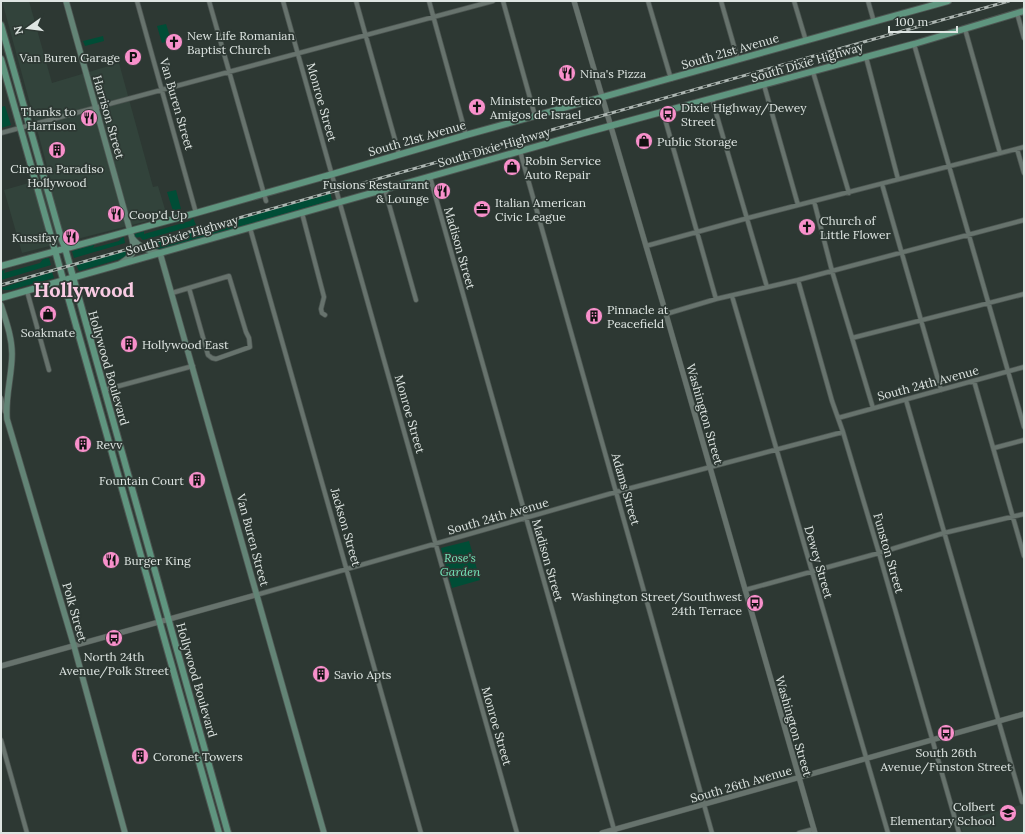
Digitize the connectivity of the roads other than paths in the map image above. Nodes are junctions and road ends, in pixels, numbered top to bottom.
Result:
1 (66, 1) edge
2 (137, 1) edge
3 (209, 1) edge
4 (283, 1) edge
5 (356, 1) edge
6 (429, 1) edge
7 (493, 1) edge
8 (503, 1) edge
9 (574, 1) edge
10 (648, 1) edge
11 (721, 1) edge
12 (794, 1) edge
13 (868, 1) edge
14 (948, 1) edge
15 (1024, 11) edge
16 (1017, 13) junction
17 (433, 17) junction
18 (874, 22) junction
19 (1, 25) edge
20 (965, 29) junction
21 (366, 35) junction
22 (1024, 38) edge
23 (806, 41) junction
24 (914, 44) junction
25 (297, 54) junction
26 (866, 57) junction
27 (1, 59) edge
28 (738, 60) junction
29 (229, 72) junction
30 (812, 72) junction
31 (671, 79) junction
32 (764, 85) junction
33 (162, 90) junction
34 (602, 98) junction
35 (712, 99) junction
36 (95, 108) junction
37 (663, 112) junction
38 (535, 116) junction
39 (29, 126) junction
40 (611, 126) junction
41 (20, 128) junction
42 (1, 133) edge
43 (466, 135) junction
44 (1024, 147) edge
45 (1017, 149) junction
46 (520, 151) junction
47 (1000, 153) junction
48 (399, 154) junction
49 (949, 166) junction
50 (1024, 173) edge
51 (332, 175) junction
52 (430, 177) junction
53 (898, 179) junction
54 (882, 184) junction
55 (385, 190) junction
56 (849, 193) junction
57 (264, 194) junction
58 (266, 201) dead end
59 (814, 201) junction
60 (339, 202) junction
61 (798, 205) junction
62 (196, 213) junction
63 (302, 213) junction
64 (748, 218) junction
65 (1024, 220) edge
66 (250, 228) junction
67 (130, 231) junction
68 (697, 232) junction
69 (969, 235) junction
70 (132, 238) junction
71 (646, 246) junction
72 (65, 248) junction
73 (55, 250) junction
74 (160, 253) junction
75 (901, 253) junction
76 (120, 264) junction
77 (1, 266) edge
78 (832, 271) junction
79 (71, 278) junction
80 (63, 280) junction
81 (798, 280) junction
82 (767, 287) junction
83 (189, 288) junction
84 (26, 290) junction
85 (172, 292) junction
86 (1024, 294) edge
87 (732, 296) junction
88 (1, 298) edge
89 (416, 300) dead end
90 (716, 300) junction
91 (988, 303) junction
92 (1, 305) edge
93 (666, 314) junction
94 (325, 315) dead end
95 (920, 321) junction
96 (86, 324) junction
97 (78, 329) junction
98 (852, 338) junction
99 (193, 366) junction
100 (1024, 367) edge
101 (49, 370) dead end
102 (1008, 371) junction
103 (974, 381) junction
104 (104, 390) junction
105 (941, 390) junction
106 (1, 398) edge
107 (906, 400) junction
108 (873, 408) junction
109 (838, 418) junction
110 (7, 419) junction
111 (1024, 427) edge
112 (843, 432) junction
113 (1024, 440) edge
114 (994, 448) junction
115 (776, 450) junction
116 (710, 467) junction
117 (616, 492) junction
118 (1024, 514) edge
119 (1012, 517) junction
120 (526, 518) junction
121 (944, 533) junction
122 (138, 544) junction
123 (435, 544) junction
124 (879, 553) junction
125 (1024, 556) edge
126 (152, 562) junction
127 (347, 569) junction
128 (811, 571) junction
129 (745, 590) junction
130 (256, 595) junction
131 (168, 619) junction
132 (160, 622) junction
133 (74, 646) junction
134 (1, 666) edge
135 (1024, 714) edge
136 (998, 721) junction
137 (1, 740) edge
138 (933, 740) junction
139 (867, 759) junction
140 (798, 778) junction
141 (1022, 802) dead end
142 (704, 805) junction
143 (614, 831) edge
144 (815, 831) edge
145 (27, 833) edge
146 (125, 833) edge
147 (219, 833) edge
148 (228, 833) edge
149 (324, 833) edge
150 (421, 833) edge
151 (517, 833) edge
152 (602, 833) edge
153 (712, 833) edge
154 (799, 833) edge
155 (888, 833) edge
156 (959, 833) edge

1 - 36 main road, Harrison Street
2 - 33 street, Van Buren Street
3 - 29 street
4 - 25 street, Monroe Street
5 - 21 street
6 - 17 street
7 - 17 street
8 - 38 street
9 - 34 street, Washington Street
10 - 31 street
11 - 28 street
12 - 23 street
13 - 18 street
14 - 18 main road, South 21st Avenue
15 - 16 main road, South Dixie Highway
16 - 20 main road, South Dixie Highway
16 - 22 street
17 - 21 street
17 - 43 street
18 - 23 main road, South 21st Avenue
19 - 39 main road, Hollywood Boulevard
20 - 24 main road, South Dixie Highway
20 - 47 street
21 - 25 street
21 - 48 street
23 - 28 main road, South 21st Avenue
24 - 26 main road, South Dixie Highway
24 - 49 street
25 - 29 street
25 - 51 street, Monroe Street
26 - 30 main road, South Dixie Highway
26 - 53 street
27 - 41 main road, Hollywood Boulevard
28 - 31 main road, South 21st Avenue
29 - 33 street
29 - 57 street
30 - 32 main road, South Dixie Highway
30 - 56 street
31 - 34 main road, South 21st Avenue
32 - 35 main road, South Dixie Highway
32 - 61 street
33 - 36 street
33 - 62 street, Van Buren Street
34 - 38 main road, South 21st Avenue
34 - 40 street, Washington Street
35 - 37 main road, South Dixie Highway
35 - 64 street
36 - 39 street
36 - 67 main road, Harrison Street
37 - 40 main road, South Dixie Highway
37 - 68 street
38 - 43 main road, South 21st Avenue
39 - 41 street
39 - 72 main road, Hollywood Boulevard
40 - 46 main road, South Dixie Highway
40 - 71 street, Washington Street
41 - 42 street
41 - 73 main road, Hollywood Boulevard
43 - 48 main road, South 21st Avenue
44 - 45 street
45 - 47 street
45 - 50 street
46 - 52 main road, South Dixie Highway
46 - 117 street, Adams Street
47 - 49 street
48 - 51 main road, South 21st Avenue
49 - 53 street
49 - 69 street
51 - 57 main road, South 21st Avenue
51 - 60 street, Monroe Street
52 - 55 main road, South Dixie Highway
52 - 120 street, Madison Street
53 - 54 street
54 - 56 street
54 - 75 street
55 - 60 main road, South Dixie Highway
55 - 89 street
56 - 59 street
57 - 58 street
57 - 62 main road, South 21st Avenue
59 - 61 street
59 - 78 street
60 - 63 main road, South Dixie Highway
60 - 123 street, Monroe Street
61 - 64 street
62 - 67 main road, South 21st Avenue
63 - 66 main road, South Dixie Highway
63 - 94 street
64 - 68 street
64 - 82 street
65 - 69 street
66 - 74 main road, South Dixie Highway
66 - 127 street, Jackson Street
67 - 70 main road, Harrison Street
67 - 72 main road, South 21st Avenue
68 - 71 street
68 - 90 street
69 - 75 street
69 - 91 street
70 - 74 main road
70 - 76 main road, Harrison Street
71 - 93 street, Washington Street
72 - 73 main road, South 21st Avenue
72 - 79 main road, Hollywood Boulevard
73 - 77 main road, South 21st Avenue
73 - 79 main road
73 - 80 main road, Hollywood Boulevard
74 - 76 main road, South Dixie Highway
74 - 85 main road, Van Buren Street
75 - 78 street
75 - 95 street
76 - 79 main road, South Dixie Highway
78 - 81 street
78 - 98 street
79 - 80 main road, South Dixie Highway
79 - 96 main road, Hollywood Boulevard
80 - 84 main road, South Dixie Highway
80 - 97 main road, Hollywood Boulevard
81 - 82 street
81 - 109 street, Funston Street
82 - 87 street
83 - 83 street
83 - 85 street
84 - 88 main road, South Dixie Highway
84 - 101 street
85 - 99 main road, Van Buren Street
86 - 91 street
87 - 90 street
87 - 115 street, Dewey Street
90 - 93 street
91 - 95 street
91 - 102 street
92 - 110 main road
93 - 116 street, Washington Street
95 - 98 street
95 - 105 street
96 - 97 main road
96 - 104 main road, Hollywood Boulevard
97 - 122 main road, Hollywood Boulevard
98 - 108 street
99 - 104 street
99 - 130 main road, Van Buren Street
100 - 102 street, South 24th Avenue
102 - 103 street, South 24th Avenue
102 - 111 street
103 - 105 street, South 24th Avenue
103 - 114 street
104 - 126 main road, Hollywood Boulevard
105 - 107 street, South 24th Avenue
106 - 110 street, Polk Street
107 - 108 street, South 24th Avenue
107 - 121 street
108 - 109 street, South 24th Avenue
109 - 112 street, Funston Street
110 - 133 main road, Polk Street
112 - 115 street, South 24th Avenue
112 - 124 street, Funston Street
113 - 114 street
114 - 119 street
115 - 116 street, South 24th Avenue
115 - 128 street, Dewey Street
116 - 117 street, South 24th Avenue
116 - 129 street, Washington Street
117 - 120 street, South 24th Avenue
117 - 142 street, Adams Street
118 - 119 street
119 - 121 street
119 - 125 street
120 - 123 street, South 24th Avenue
120 - 143 street, Madison Street
121 - 124 street
121 - 136 street
122 - 126 main road
122 - 132 main road, Hollywood Boulevard
123 - 127 street, South 24th Avenue
123 - 151 street, Monroe Street
124 - 128 street
124 - 138 street, Funston Street
126 - 131 main road, Hollywood Boulevard
127 - 130 street, South 24th Avenue
127 - 150 street, Jackson Street
128 - 129 street
128 - 139 street, Dewey Street
129 - 140 street, Washington Street
130 - 131 street, South 24th Avenue
130 - 149 main road, Van Buren Street
131 - 132 street, South 24th Avenue
131 - 148 main road, Hollywood Boulevard
132 - 133 street, South 24th Avenue
132 - 147 main road, Hollywood Boulevard
133 - 134 street, South 24th Avenue
133 - 146 main road, Polk Street
135 - 136 street, South 26th Avenue
136 - 138 street, South 26th Avenue
136 - 141 street
137 - 145 street
138 - 139 street, South 26th Avenue
138 - 156 street, Funston Street
139 - 140 street, South 26th Avenue
139 - 155 street, Dewey Street
140 - 142 street, South 26th Avenue
140 - 144 street, Washington Street
142 - 143 street, South 26th Avenue
142 - 153 street, Adams Street
143 - 152 street, South 26th Avenue
144 - 154 street

